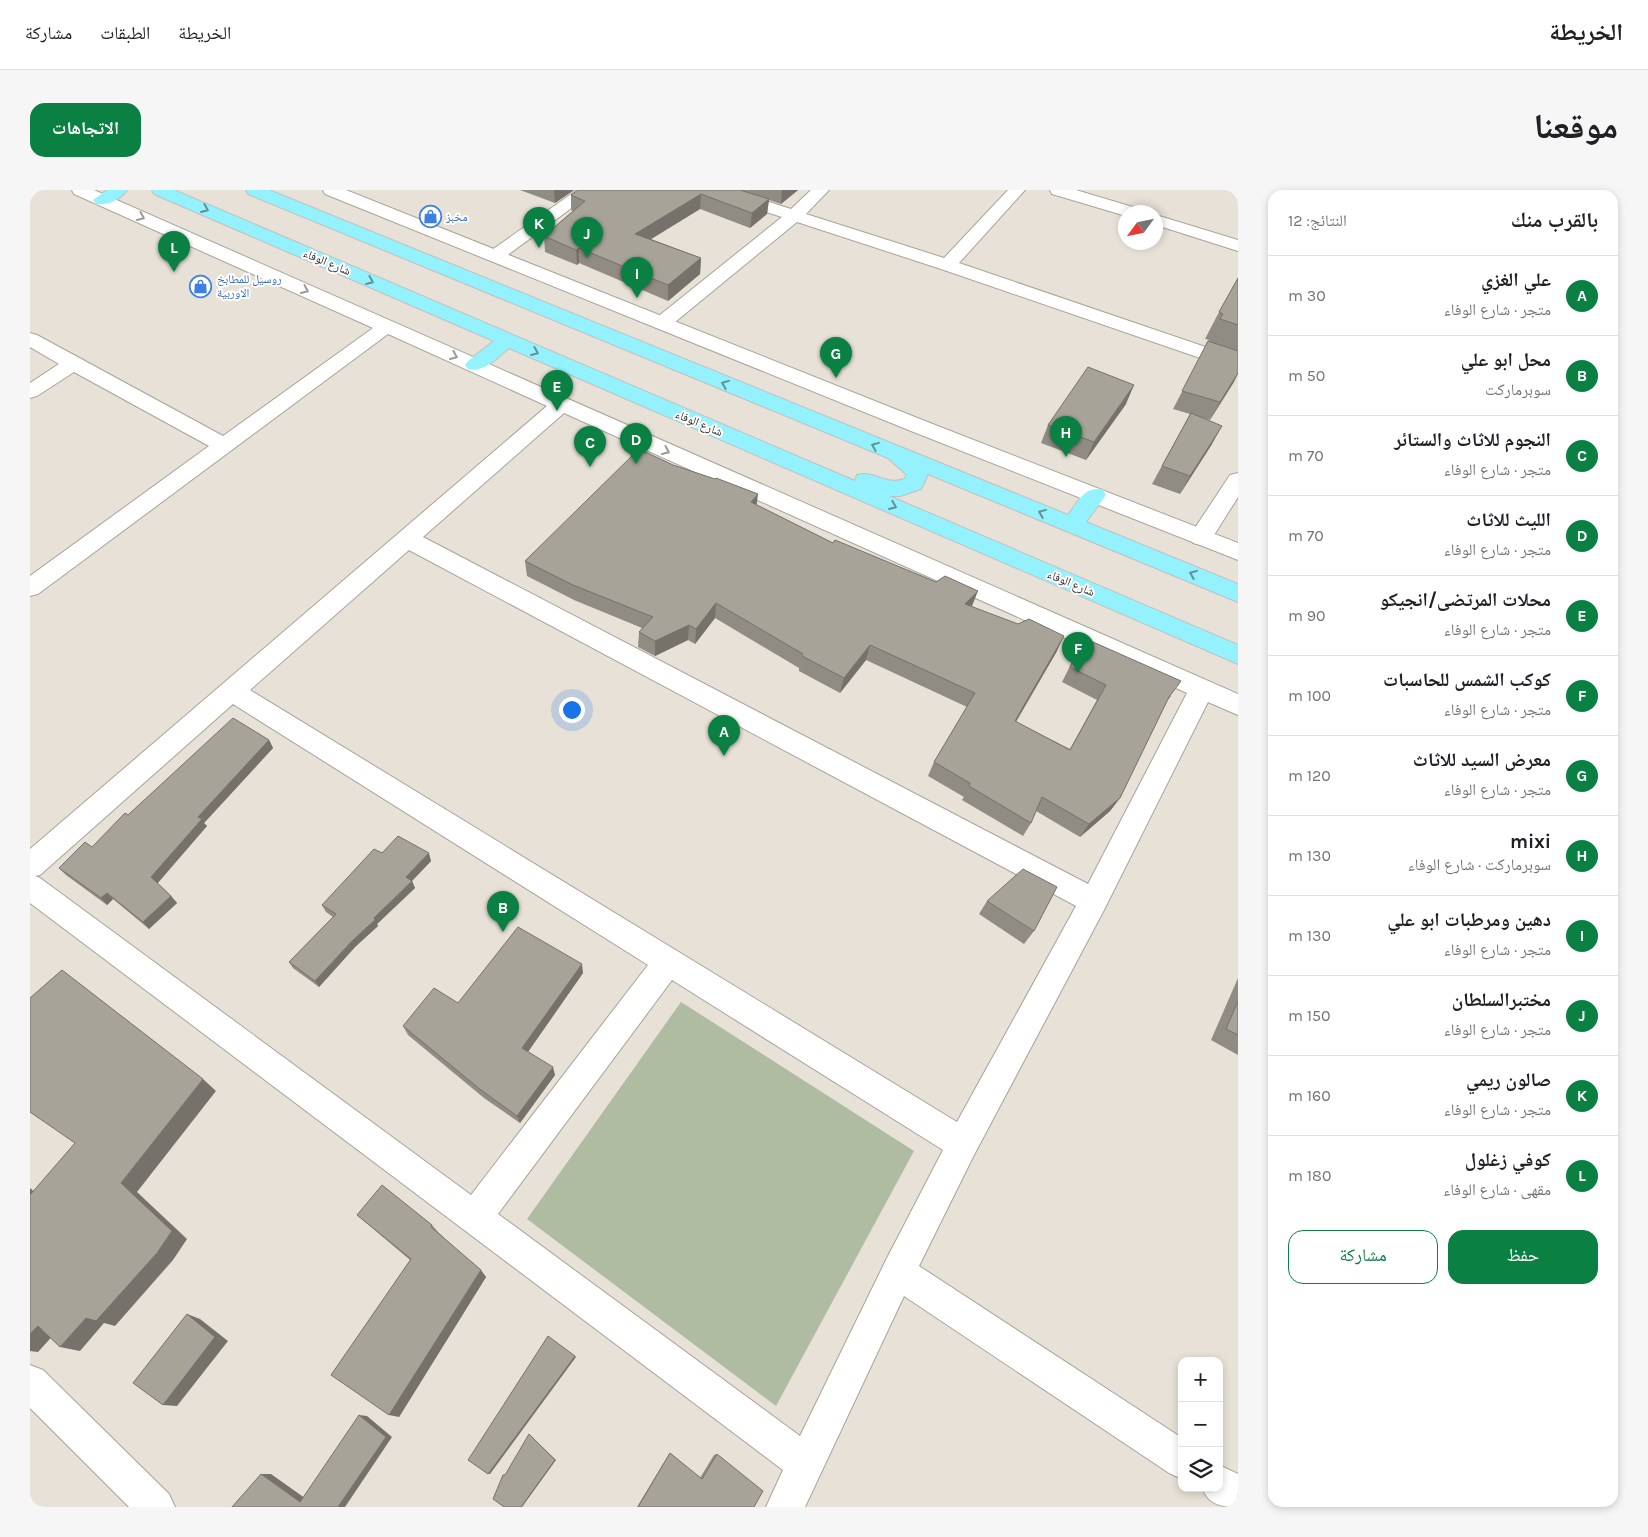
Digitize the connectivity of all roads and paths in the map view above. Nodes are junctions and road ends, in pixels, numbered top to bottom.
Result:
1 (80, 190) edge
2 (160, 190) edge
3 (254, 190) edge
4 (331, 190) edge
5 (588, 190) edge
6 (715, 190) edge
7 (821, 190) edge
8 (1017, 190) edge
9 (1058, 190) edge
10 (110, 195) edge
11 (1118, 208) edge
12 (794, 216) junction
13 (1163, 222) edge
14 (1238, 246) edge
15 (494, 256) junction
16 (947, 265) junction
17 (662, 323) junction
18 (386, 326) junction
19 (30, 339) edge
20 (508, 340) junction
21 (73, 364) junction
22 (475, 365) junction
23 (1238, 365) edge
24 (30, 392) edge
25 (562, 404) junction
26 (725, 434) junction
27 (224, 445) junction
28 (896, 454) junction
29 (1238, 480) edge
30 (1094, 495) junction
31 (1072, 525) junction
32 (1201, 537) junction
33 (407, 539) junction
34 (1238, 552) edge
35 (30, 588) edge
36 (1238, 593) edge
37 (1238, 655) edge
38 (1202, 689) junction
39 (232, 691) junction
40 (1238, 705) edge
41 (30, 866) edge
42 (30, 887) edge
43 (1094, 901) junction
44 (668, 961) junction
45 (963, 1144) junction
46 (475, 1217) junction
47 (898, 1272) junction
48 (30, 1383) edge
49 (1178, 1457) edge
50 (806, 1464) junction
51 (1223, 1487) edge
52 (1238, 1497) edge
53 (156, 1507) edge
54 (784, 1507) edge

1 - 10 street
2 -> 20 main road, شارع الوفاء
28 -> 3 main road
4 - 15 street
5 - 15 street
6 - 12 street
7 - 12 street
8 - 16 street
9 - 11 street
10 -> 18 street
12 - 16 street
12 - 17 street
13 - 14 street
15 - 17 street
16 - 23 street
17 - 30 street
18 -> 22 street
18 - 27 street
19 - 21 street
20 - 22 main road
20 -> 26 main road, شارع الوفاء
21 - 24 street
21 - 27 street
22 - 25 street
25 - 33 street
25 -> 38 street
26 - 28 main road
26 -> 37 main road, شارع الوفاء
27 - 35 street
31 -> 28 main road
29 - 32 street
30 - 31 main road
30 - 32 street
36 -> 31 main road
32 - 34 street
33 - 39 street
33 - 43 street
38 - 40 street
38 - 43 street
39 - 41 street
39 - 44 street
42 - 46 street
43 - 45 street
44 - 45 street
44 - 46 street
45 - 47 street
46 - 50 street
47 - 49 street
47 - 50 street
48 - 53 street
50 - 54 street
51 - 52 street

